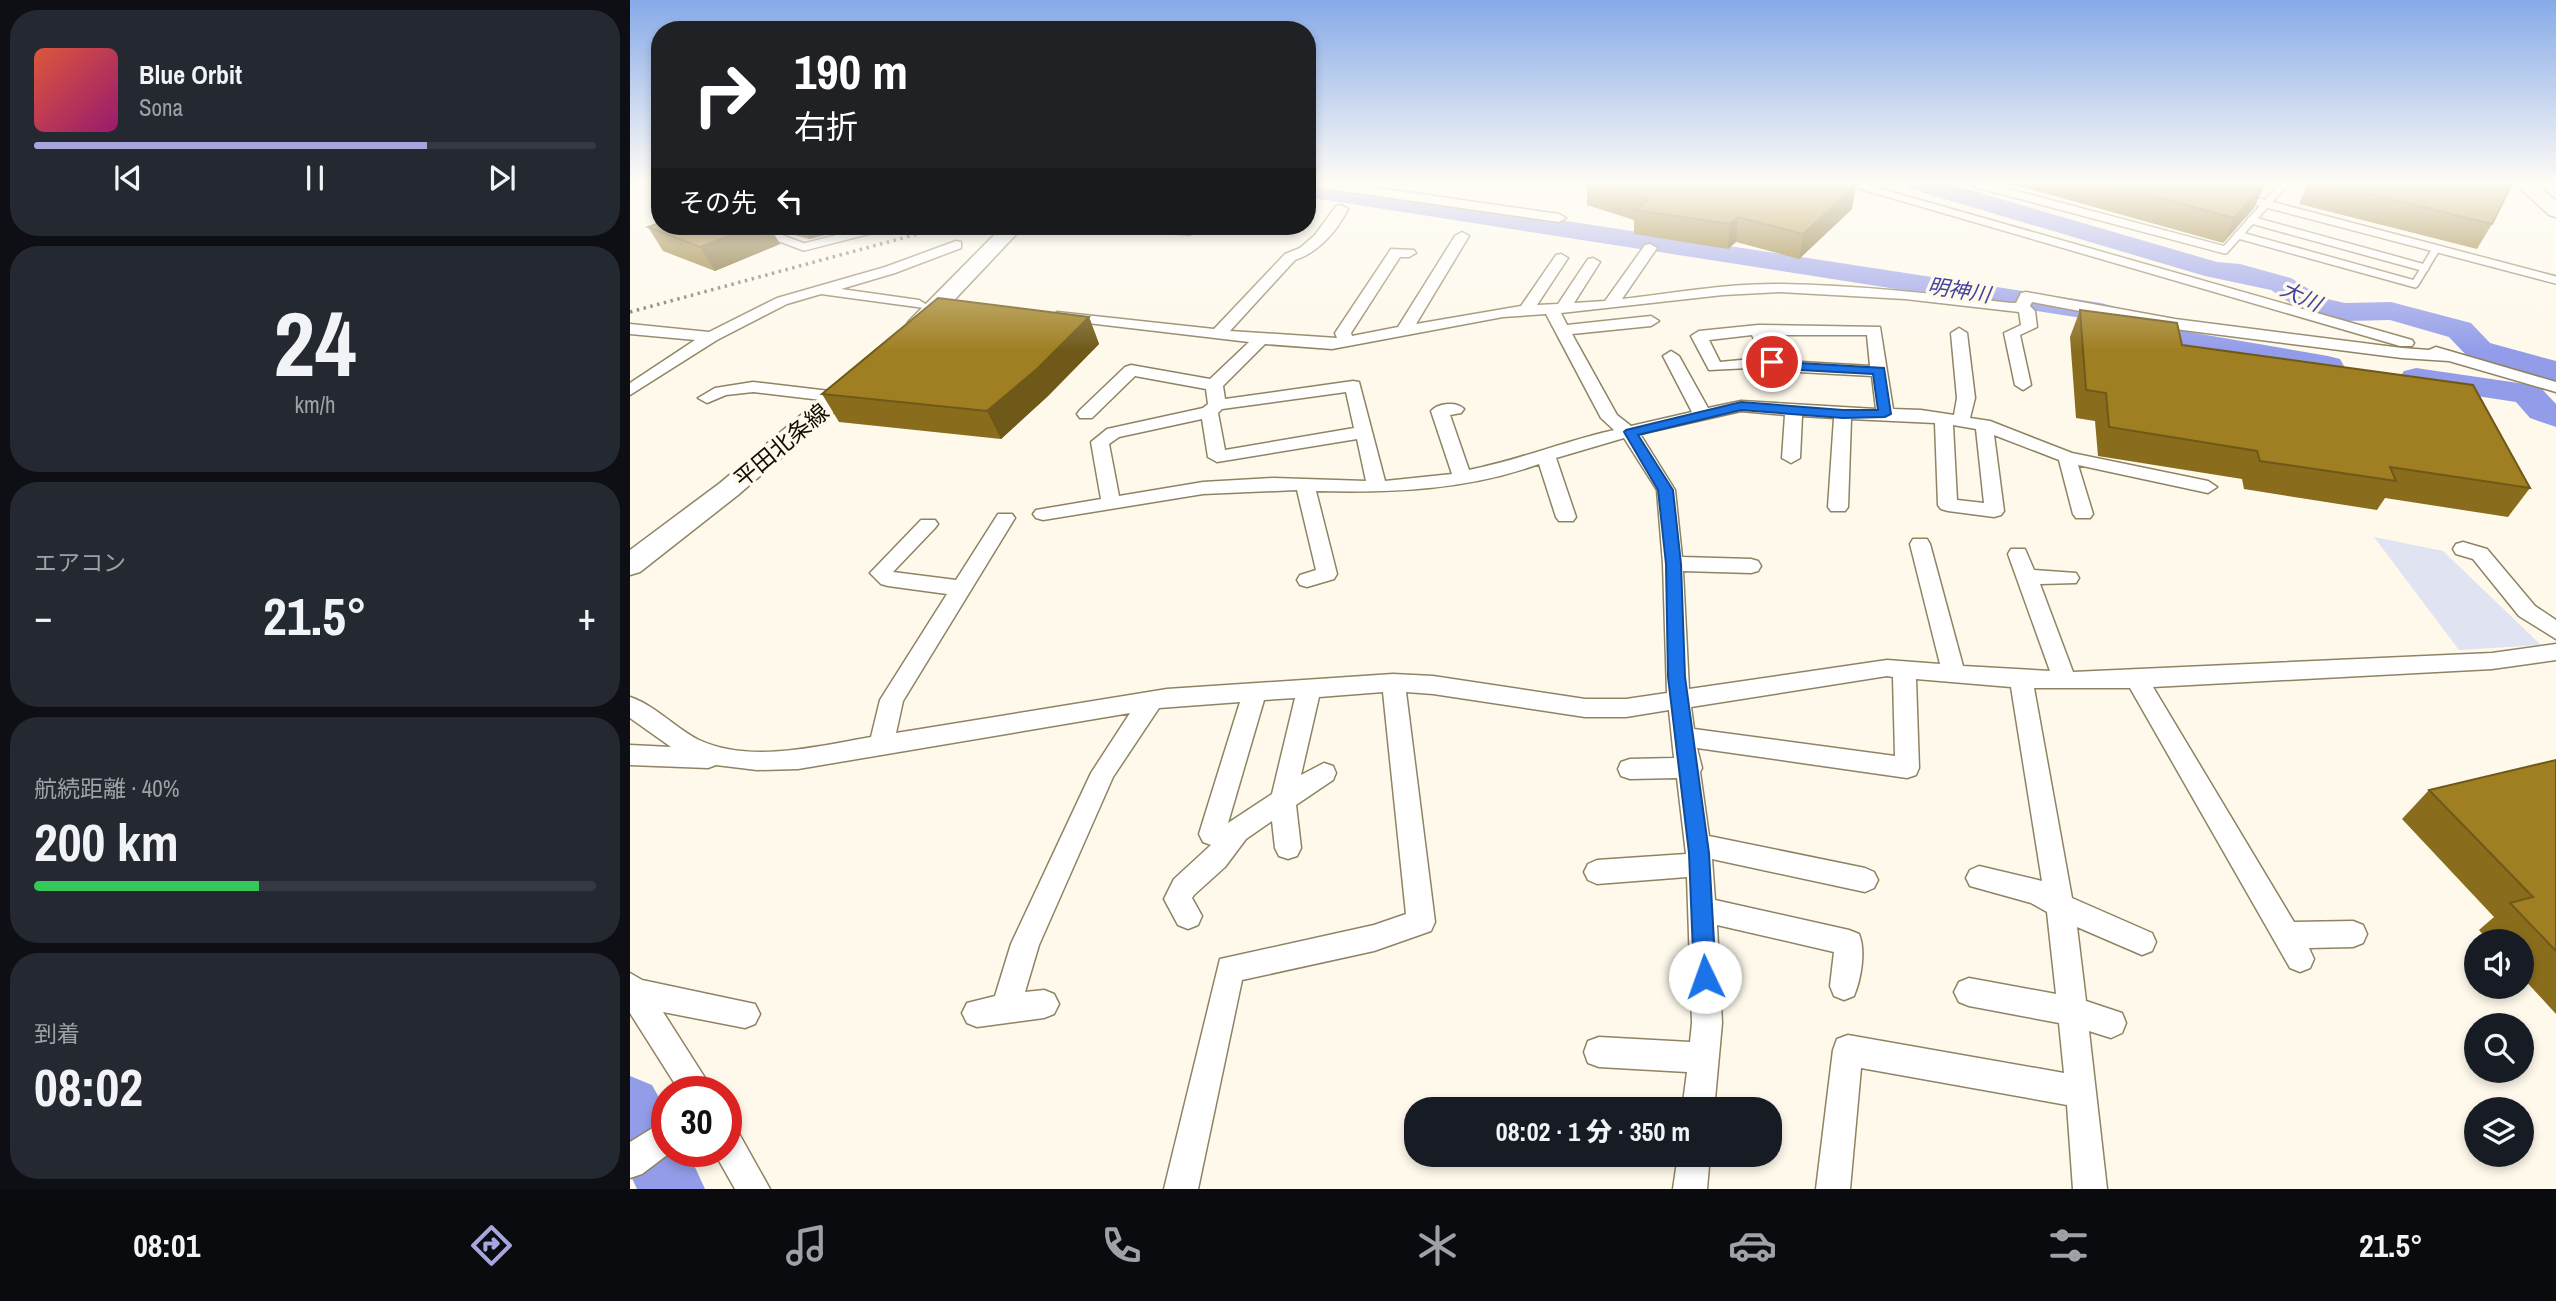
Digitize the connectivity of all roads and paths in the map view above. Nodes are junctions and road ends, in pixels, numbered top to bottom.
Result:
1 (784, 239) edge
2 (833, 239) edge
3 (1002, 239) edge
4 (1316, 239) edge
5 (1460, 239) edge
6 (2043, 239) edge
7 (2185, 239) edge
8 (2234, 239) edge
9 (2254, 239) edge
10 (2322, 239) edge
11 (2400, 239) edge
12 (956, 244) dead end
13 (1650, 248) dead end
14 (2436, 249) junction
15 (1409, 253) dead end
16 (1561, 258) dead end
17 (1593, 262) dead end
18 (2425, 268) junction
19 (1731, 274) dead end
20 (2556, 280) edge
21 (817, 289) junction
22 (1723, 291) junction
23 (2023, 303) junction
24 (919, 304) dead end
25 (1610, 305) junction
26 (1557, 308) junction
27 (1526, 310) junction
28 (1047, 313) edge
29 (1651, 321) dead end
30 (630, 329) edge
31 (1404, 330) junction
32 (1561, 330) junction
33 (1758, 330) junction
34 (1219, 333) junction
35 (1959, 333) dead end
36 (711, 337) junction
37 (1261, 339) junction
38 (1346, 341) junction
39 (897, 344) edge
40 (1671, 356) dead end
41 (2449, 356) junction
42 (878, 362) edge
43 (1772, 362) junction
44 (1879, 371) junction
45 (1214, 385) junction
46 (2023, 385) dead end
47 (2556, 387) edge
48 (630, 390) edge
49 (838, 397) junction
50 (707, 398) dead end
51 (1213, 408) junction
52 (1455, 409) dead end
53 (1794, 411) junction
54 (1086, 414) dead end
55 (1702, 414) junction
56 (1843, 414) junction
57 (1885, 414) junction
58 (1952, 420) junction
59 (1984, 425) junction
60 (1364, 432) junction
61 (1630, 432) junction
62 (1546, 456) junction
63 (2067, 457) junction
64 (1791, 458) dead end
65 (1463, 478) junction
66 (1305, 486) junction
67 (1377, 487) junction
68 (2208, 487) dead end
69 (1111, 503) junction
70 (1838, 507) dead end
71 (1043, 514) dead end
72 (2083, 514) dead end
73 (1566, 517) dead end
74 (1005, 518) dead end
75 (925, 525) dead end
76 (1920, 544) dead end
77 (2463, 549) dead end
78 (2018, 554) dead end
79 (1673, 564) junction
80 (630, 565) edge
81 (1751, 566) dead end
82 (2027, 577) junction
83 (2069, 578) dead end
84 (1307, 580) dead end
85 (961, 588) junction
86 (2556, 631) edge
87 (2556, 652) edge
88 (1904, 668) junction
89 (1953, 672) junction
90 (2021, 679) junction
91 (2137, 680) junction
92 (2066, 681) junction
93 (1393, 683) junction
94 (1309, 689) junction
95 (1255, 692) junction
96 (1679, 699) junction
97 (1151, 701) junction
98 (630, 706) edge
99 (1685, 737) junction
100 (881, 745) junction
101 (630, 755) edge
102 (724, 758) junction
103 (1690, 768) junction
104 (1630, 769) dead end
105 (1324, 773) dead end
106 (1283, 801) junction
107 (1212, 834) dead end
108 (1288, 848) dead end
109 (1699, 855) junction
110 (1597, 872) dead end
111 (1979, 878) dead end
112 (1865, 880) dead end
113 (2060, 906) junction
114 (1702, 909) junction
115 (1188, 916) dead end
116 (2353, 934) dead end
117 (2143, 942) dead end
118 (1844, 986) dead end
119 (632, 990) edge
120 (1969, 992) dead end
121 (1044, 1004) dead end
122 (1006, 1009) junction
123 (2073, 1011) junction
124 (977, 1013) dead end
125 (745, 1014) dead end
126 (2111, 1023) dead end
127 (1599, 1052) dead end
128 (1704, 1058) junction
129 (688, 1076) edge
130 (2081, 1092) junction
131 (1700, 1097) edge
132 (651, 1147) edge
133 (630, 1162) edge
134 (741, 1167) edge
135 (1693, 1167) edge
136 (753, 1189) edge
137 (1181, 1189) edge
138 (1690, 1189) edge
139 (1833, 1189) edge
140 (2090, 1189) edge

1 - 2 lane
3 - 39 main road
4 - 34 street
5 - 31 street
6 - 41 street
7 - 8 lane
9 - 18 lane
10 - 18 lane
11 - 14 lane
12 - 21 street
13 - 25 street
14 - 18 lane
14 - 20 lane
15 - 38 street
16 - 27 street
17 - 26 street
19 - 22 street
21 - 24 street
21 - 36 street
22 - 23 street
22 - 25 street
23 - 41 street
23 - 46 street
25 - 26 street
26 - 27 street
26 - 32 street
27 - 31 street
28 - 34 street
29 - 32 street
30 - 36 street
31 - 38 street
32 - 61 street
33 - 43 street
33 - 43 street
33 - 44 street
34 - 37 street
35 - 58 street
36 - 48 street
37 - 38 street
37 - 45 street
40 - 55 street
41 - 47 street
42 - 49 main road, 平田北条線
43 - 44 street
44 - 57 street
45 - 51 street
45 - 54 street
49 - 50 street
49 - 80 main road, 平田北条線
51 - 60 street
51 - 60 street
51 - 69 street
52 - 65 street
53 - 55 street
53 - 56 street
53 - 64 street
55 - 61 street
56 - 57 street
56 - 70 street
57 - 58 street
58 - 59 street
58 - 59 street
59 - 63 street
60 - 67 street
61 - 62 street
61 - 79 street
62 - 65 street
62 - 73 street
63 - 68 street
63 - 72 street
65 - 67 street
66 - 67 street
66 - 69 street
66 - 84 street
69 - 71 street
74 - 85 street
75 - 85 street
76 - 89 street
77 - 86 street
78 - 82 street
79 - 81 street
79 - 96 street
82 - 83 street
82 - 92 street
85 - 100 street
87 - 91 street
88 - 89 street
88 - 96 street
88 - 99 street
89 - 90 street
90 - 92 street
90 - 113 street
91 - 92 street
91 - 116 street
93 - 94 street
93 - 96 street
93 - 137 street
94 - 95 street
94 - 106 street
95 - 97 street
95 - 107 street
96 - 99 street
97 - 100 street
97 - 122 street
98 - 102 street
99 - 103 street
100 - 102 street
101 - 102 street
103 - 104 street
103 - 109 street
105 - 106 street
106 - 108 street
106 - 115 street
109 - 110 street
109 - 112 street
109 - 114 street
111 - 113 street
113 - 117 street
113 - 123 street
114 - 118 street
114 - 128 street
119 - 125 street
119 - 129 street
120 - 123 street
121 - 122 street
122 - 124 street
123 - 126 street
123 - 130 street
127 - 128 street
128 - 131 street
130 - 139 street
130 - 140 street
132 - 133 street
134 - 136 street
135 - 138 street

